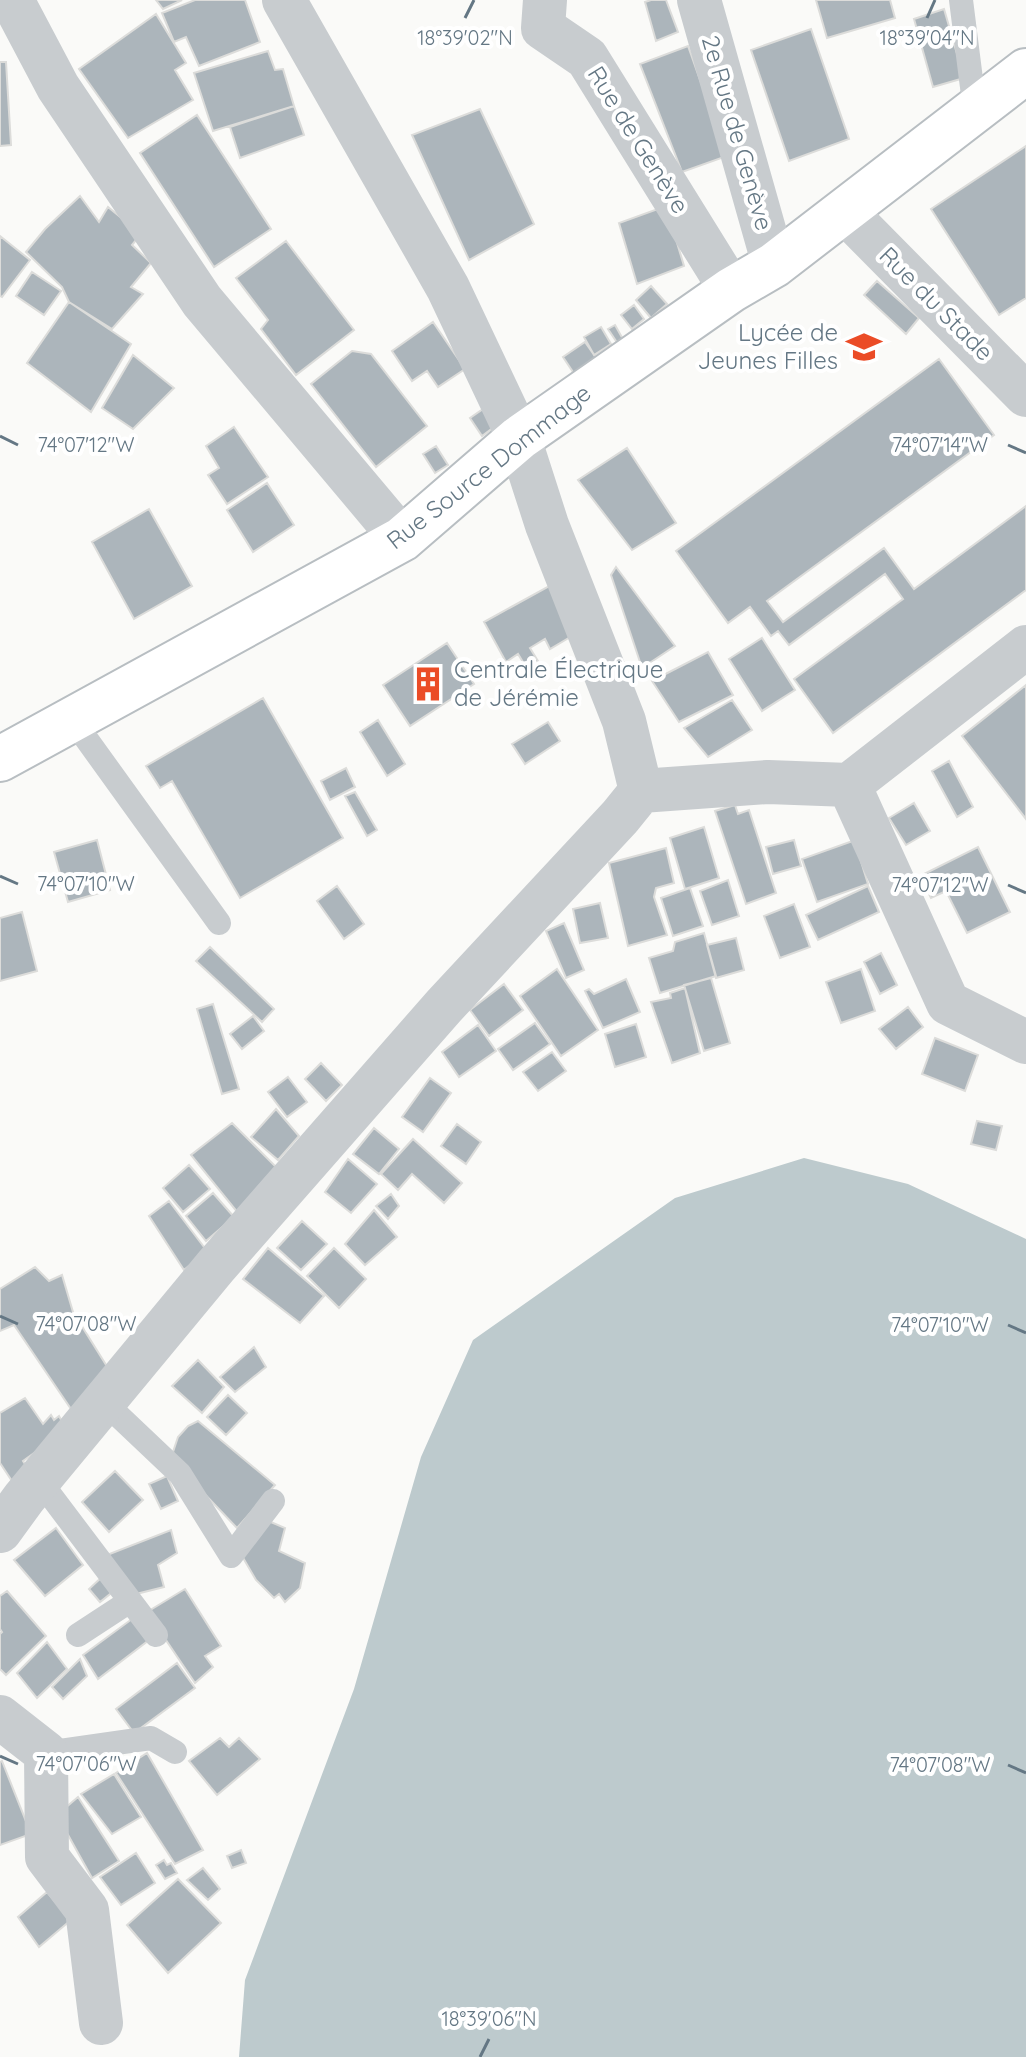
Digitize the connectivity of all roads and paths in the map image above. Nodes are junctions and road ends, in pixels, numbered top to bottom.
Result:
1 (12, 0) edge
2 (284, 0) edge
3 (545, 0) edge
4 (699, 0) edge
5 (961, 0) edge
6 (1026, 71) edge
7 (975, 111) junction
8 (845, 212) junction
9 (774, 265) junction
10 (731, 290) junction
11 (1026, 395) edge
12 (519, 438) junction
13 (402, 539) junction
14 (1026, 647) edge
15 (72, 719) junction
16 (0, 759) edge
17 (849, 785) junction
18 (641, 791) junction
19 (219, 923) dead end
20 (1026, 1042) edge
21 (104, 1402) junction
22 (39, 1480) junction
23 (273, 1501) dead end
24 (0, 1531) edge
25 (130, 1601) junction
26 (78, 1635) dead end
27 (156, 1635) dead end
28 (0, 1717) edge
29 (175, 1752) dead end
30 (46, 1753) junction
31 (101, 2023) dead end

1 - 13 street
2 - 12 street
3 - 10 street, Rue de Genève
4 - 9 street, 2e Rue de Genève
5 - 7 lane
6 - 7 main road, Rue Source Dommage
7 - 8 main road, Rue Source Dommage
8 - 9 main road, Rue Source Dommage
8 - 11 street, Rue du Stade
9 - 10 main road, Rue Source Dommage
10 - 12 main road, Rue Source Dommage
12 - 13 main road, Rue Source Dommage
12 - 18 street
13 - 15 main road, Rue Source Dommage
14 - 17 street
15 - 16 main road, Rue Source Dommage
15 - 19 lane
17 - 18 street
17 - 20 street
18 - 21 street
21 - 22 street
21 - 23 lane
22 - 24 street
22 - 25 lane
25 - 26 lane
25 - 27 lane
28 - 30 street
29 - 30 lane
30 - 31 street

